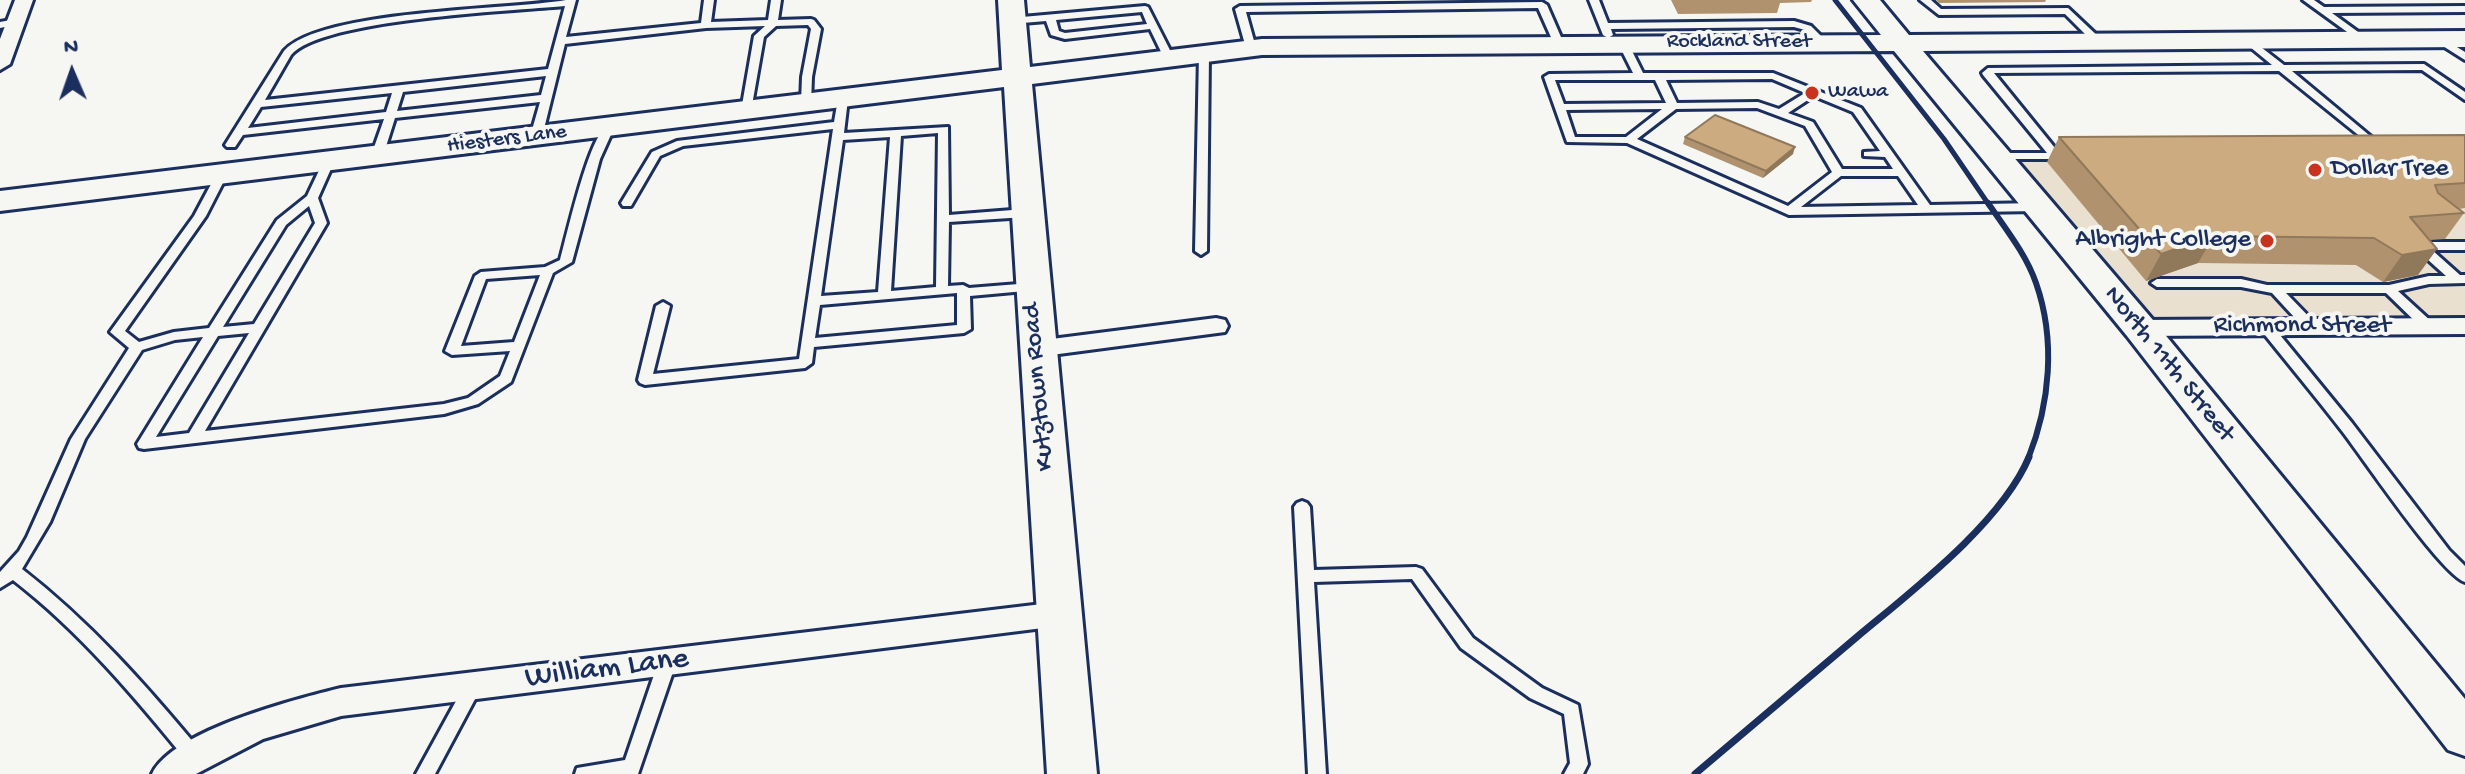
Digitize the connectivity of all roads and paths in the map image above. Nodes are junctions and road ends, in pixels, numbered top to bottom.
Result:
1 (24, 0) edge
2 (709, 0) edge
3 (776, 0) edge
4 (1594, 0) edge
5 (1866, 0) edge
6 (1925, 0) edge
7 (2063, 0) edge
8 (2308, 0) edge
9 (570, 1) edge
10 (1542, 3) edge
11 (2465, 9) edge
12 (2323, 10) junction
13 (1011, 11) edge
14 (2068, 11) junction
15 (1124, 20) junction
16 (1105, 22) junction
17 (1086, 24) junction
18 (706, 25) junction
19 (772, 25) junction
20 (1063, 25) junction
21 (1154, 26) junction
22 (6, 33) edge
23 (1613, 38) junction
24 (2361, 39) junction
25 (2452, 39) edge
26 (2248, 40) junction
27 (561, 41) junction
28 (2098, 41) junction
29 (1900, 42) junction
30 (1559, 44) junction
31 (1251, 48) junction
32 (1204, 54) junction
33 (2465, 57) edge
34 (1169, 58) junction
35 (0, 64) edge
36 (2282, 69) junction
37 (553, 72) junction
38 (1659, 76) junction
39 (1014, 77) junction
40 (1640, 77) junction
41 (399, 89) junction
42 (1813, 92) junction
43 (2465, 97) edge
44 (546, 98) junction
45 (806, 103) junction
46 (257, 104) junction
47 (1673, 106) junction
48 (1559, 107) junction
49 (746, 111) junction
50 (1780, 113) junction
51 (391, 115) junction
52 (840, 120) junction
53 (1848, 124) dead end
54 (1867, 124) junction
55 (608, 128) junction
56 (697, 130) junction
57 (238, 132) junction
58 (896, 133) junction
59 (536, 137) junction
60 (1629, 140) junction
61 (1859, 140) dead end
62 (1878, 140) junction
63 (231, 145) dead end
64 (1868, 154) dead end
65 (1888, 154) junction
66 (2362, 155) edge
67 (377, 156) junction
68 (1997, 156) junction
69 (2056, 156) junction
70 (2072, 156) edge
71 (328, 162) junction
72 (1901, 172) junction
73 (1838, 173) junction
74 (221, 175) junction
75 (312, 198) junction
76 (0, 201) edge
77 (627, 203) dead end
78 (2038, 207) junction
79 (1927, 209) junction
80 (1789, 211) junction
81 (1025, 213) junction
82 (943, 219) junction
83 (2465, 246) edge
84 (1201, 251) dead end
85 (548, 271) junction
86 (2461, 279) edge
87 (2157, 283) dead end
88 (1031, 287) junction
89 (2275, 289) junction
90 (2389, 289) junction
91 (942, 291) junction
92 (963, 293) junction
93 (884, 295) junction
94 (814, 301) junction
95 (663, 306) dead end
96 (1216, 326) dead end
97 (2428, 326) junction
98 (2465, 326) edge
99 (2266, 327) junction
100 (2311, 327) junction
101 (258, 328) junction
102 (2140, 328) junction
103 (214, 332) junction
104 (808, 343) junction
105 (520, 346) junction
106 (137, 347) junction
107 (1036, 349) junction
108 (194, 437) junction
109 (1302, 507) dead end
110 (1305, 576) junction
111 (2465, 576) edge
112 (7, 577) edge
113 (1059, 614) junction
114 (667, 663) junction
115 (473, 686) junction
116 (2465, 735) edge
117 (181, 764) edge
118 (630, 770) edge
119 (425, 774) edge
120 (584, 774) edge
121 (1072, 774) edge
122 (1317, 774) edge
123 (1573, 774) edge

1 - 22 street
2 - 18 lane
3 - 19 lane
4 - 23 lane
5 - 29 street, North 11th Street
6 - 14 lane
7 - 14 lane
8 - 12 lane
9 - 27 lane
9 - 46 lane
10 - 30 lane
10 - 31 lane
11 - 12 lane
12 - 24 lane
13 - 20 lane
13 - 39 street, Kutztown Road
14 - 28 lane
15 - 16 lane
15 - 16 lane
15 - 21 lane
15 - 21 lane
16 - 17 lane
16 - 17 lane
17 - 20 lane
17 - 20 lane
18 - 19 lane
18 - 27 lane
19 - 45 lane
19 - 49 lane
21 - 34 lane
22 - 35 street
23 - 29 street, Rockland Street
23 - 30 street, Rockland Street
23 - 40 lane
24 - 25 street, Rockland Street
24 - 26 street, Rockland Street
25 - 33 lane
26 - 28 street, Rockland Street
26 - 36 lane
27 - 37 lane
28 - 29 street, Rockland Street
29 - 68 street, North 11th Street
30 - 31 street, Rockland Street
31 - 32 street, Rockland Street
32 - 34 street, Rockland Street
32 - 84 lane
34 - 39 street, Rockland Street
36 - 43 lane
36 - 66 lane
36 - 69 lane
37 - 41 lane
37 - 44 lane
38 - 40 lane
38 - 42 lane
38 - 47 lane
39 - 52 street, Hiesters Lane
39 - 81 street, Kutztown Road
40 - 48 lane
41 - 46 lane
41 - 51 lane
42 - 50 lane
42 - 54 lane
44 - 51 lane
44 - 59 lane
45 - 49 street, Hiesters Lane
45 - 52 street, Hiesters Lane
46 - 57 lane
47 - 48 lane
47 - 50 lane
47 - 60 lane
48 - 60 lane
49 - 56 street, Hiesters Lane
50 - 73 lane
51 - 57 lane
51 - 67 lane
52 - 56 lane
52 - 58 lane
52 - 94 lane
53 - 54 lane
54 - 62 lane
55 - 56 street, Hiesters Lane
55 - 59 street, Hiesters Lane
55 - 85 lane
56 - 77 lane
57 - 63 lane
58 - 82 lane
58 - 93 lane
59 - 67 street, Hiesters Lane
60 - 80 lane
61 - 62 lane
62 - 65 lane
64 - 65 lane
65 - 72 lane
67 - 71 street, Hiesters Lane
68 - 69 lane
68 - 78 street, North 11th Street
69 - 70 lane
71 - 74 street, Hiesters Lane
71 - 75 lane
72 - 73 lane
72 - 79 lane
73 - 80 lane
74 - 76 street, Hiesters Lane
74 - 106 lane
75 - 101 lane
75 - 103 lane
78 - 79 lane
78 - 102 street, North 11th Street
79 - 80 lane
81 - 82 lane
81 - 88 street, Kutztown Road
82 - 91 lane
83 - 86 lane
85 - 105 lane
85 - 105 lane
86 - 90 lane
87 - 89 lane
88 - 92 lane
88 - 107 street, Kutztown Road
89 - 90 lane
89 - 100 lane
90 - 97 lane
91 - 92 lane
91 - 93 lane
92 - 104 lane
93 - 94 lane
94 - 104 lane
95 - 104 lane
96 - 107 street
97 - 98 street, Richmond Street
97 - 100 street, Richmond Street
99 - 100 street, Richmond Street
99 - 102 street, Richmond Street
99 - 111 lane
101 - 103 lane
101 - 108 lane
102 - 116 street, North 11th Street
103 - 106 lane
103 - 108 lane
105 - 108 lane
106 - 112 lane
107 - 113 street, Kutztown Road
109 - 110 lane
110 - 122 lane
110 - 123 lane
112 - 117 lane
113 - 114 street, William Lane
113 - 121 street, Kutztown Road
114 - 115 street, William Lane
114 - 118 lane
115 - 117 street, William Lane
115 - 119 lane
118 - 120 lane

